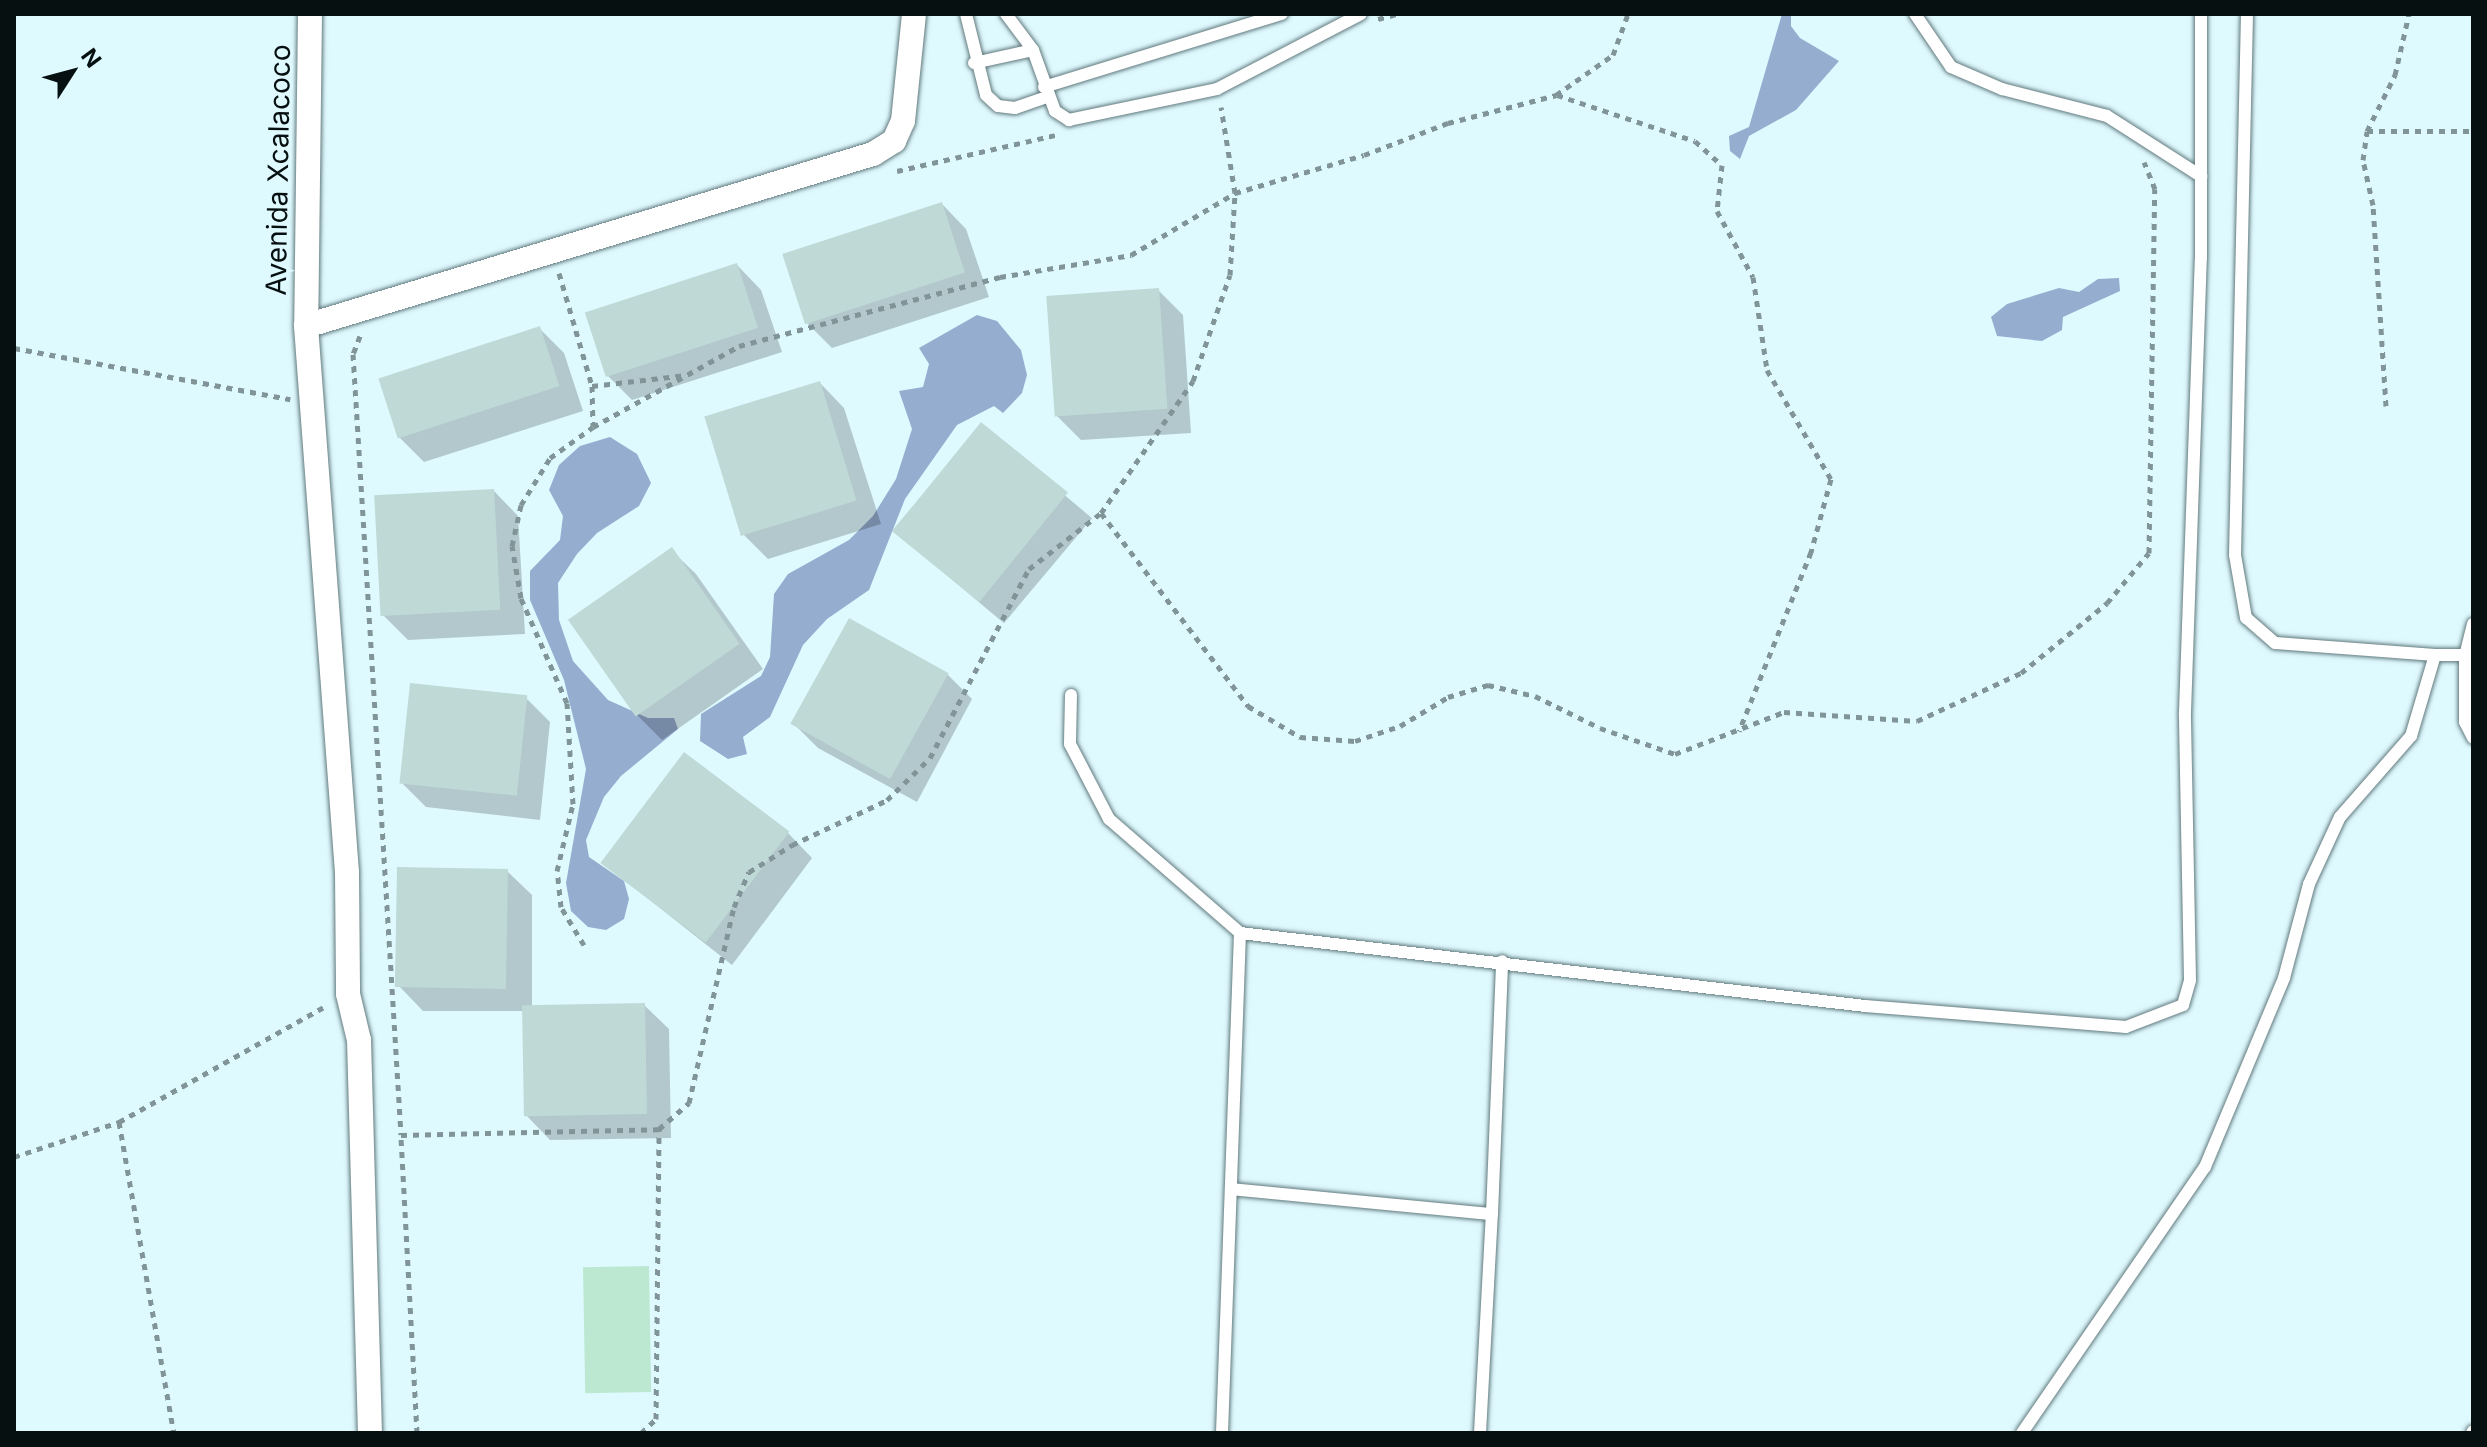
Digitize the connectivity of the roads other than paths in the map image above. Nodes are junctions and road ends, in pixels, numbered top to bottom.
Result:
1 (310, 14) edge
2 (914, 14) edge
3 (966, 14) edge
4 (1006, 14) edge
5 (1282, 14) edge
6 (1361, 14) edge
7 (1915, 14) edge
8 (2201, 14) edge
9 (2247, 14) edge
10 (1033, 50) junction
11 (974, 63) junction
12 (1045, 92) junction
13 (2201, 176) junction
14 (306, 326) junction
15 (2473, 624) edge
16 (2435, 655) junction
17 (2465, 655) junction
18 (1071, 695) dead end
19 (2473, 738) edge
20 (1240, 933) junction
21 (1502, 961) junction
22 (1231, 1189) junction
23 (1492, 1214) junction
24 (370, 1433) edge
25 (1222, 1433) edge
26 (1480, 1433) edge
27 (2022, 1433) edge

1 - 14 street, Avenida Xcalacoco
2 - 14 street
3 - 11 lane
4 - 10 lane
5 - 12 lane
6 - 12 lane
7 - 13 lane
8 - 13 lane
9 - 16 lane
10 - 11 lane
10 - 12 lane
11 - 12 lane
13 - 21 lane
14 - 24 street, Avenida Xcalacoco
15 - 17 lane
16 - 17 lane
16 - 27 lane
17 - 19 lane
18 - 20 lane
20 - 21 lane
20 - 22 lane
21 - 23 lane
22 - 23 lane
22 - 25 lane
23 - 26 lane

